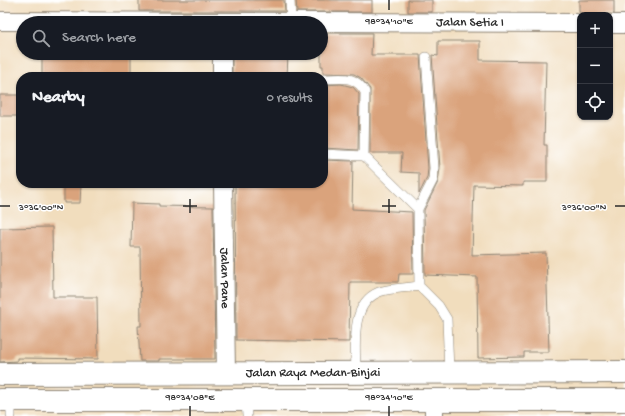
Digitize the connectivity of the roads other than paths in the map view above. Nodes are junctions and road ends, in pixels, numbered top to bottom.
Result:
1 (290, 0) edge
2 (291, 16) edge
3 (0, 21) edge
4 (16, 21) edge
5 (328, 22) edge
6 (577, 23) edge
7 (613, 24) edge
8 (625, 24) edge
9 (426, 57) dead end
10 (222, 60) edge
11 (222, 72) edge
12 (328, 79) edge
13 (328, 154) edge
14 (364, 156) junction
15 (223, 188) edge
16 (418, 210) junction
17 (419, 286) junction
18 (449, 372) junction
19 (581, 372) junction
20 (625, 372) edge
21 (226, 373) junction
22 (356, 373) junction
23 (0, 374) edge
24 (581, 400) junction
25 (625, 400) edge
26 (7, 406) edge
27 (246, 408) edge
28 (434, 408) edge

1 - 2 lane
3 - 4 street, Jalan Setia I
5 - 6 street, Jalan Setia I
7 - 8 street
9 - 16 lane
10 - 11 street
12 - 14 lane
13 - 14 lane
14 - 16 lane
15 - 21 street, Jalan Pane
16 - 17 lane
17 - 18 lane
17 - 22 lane
18 - 19 highway, Jalan Raya Medan-Binjai
18 - 22 highway, Jalan Raya Medan-Binjai
19 - 20 highway, Jalan Raya Medan-Binjai
19 - 24 highway
21 - 22 highway, Jalan Raya Medan-Binjai
21 - 23 highway, Jalan Raya Medan-Binjai
24 - 25 highway, Jalan Raya Medan-Binjai
24 - 28 highway, Jalan Raya Medan-Binjai
26 - 27 highway, Jalan Raya Medan-Binjai
27 - 28 highway, Jalan Raya Medan-Binjai

